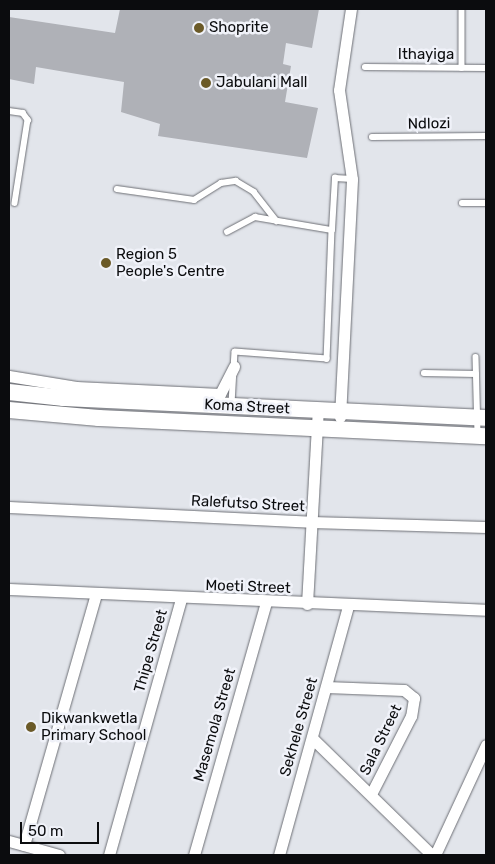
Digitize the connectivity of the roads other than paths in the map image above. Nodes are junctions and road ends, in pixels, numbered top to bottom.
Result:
1 (351, 9) edge
2 (462, 9) edge
3 (365, 67) dead end
4 (462, 68) junction
5 (486, 68) edge
6 (9, 111) edge
7 (486, 136) edge
8 (372, 137) dead end
9 (352, 179) junction
10 (117, 189) dead end
11 (462, 202) dead end
12 (15, 203) dead end
13 (486, 203) edge
14 (277, 221) junction
15 (332, 230) junction
16 (227, 232) dead end
17 (476, 357) dead end
18 (234, 366) junction
19 (424, 372) dead end
20 (476, 374) junction
21 (9, 376) edge
22 (9, 392) edge
23 (232, 406) junction
24 (9, 410) edge
25 (318, 410) junction
26 (341, 411) junction
27 (482, 418) edge
28 (232, 424) junction
29 (315, 428) junction
30 (340, 429) junction
31 (482, 436) edge
32 (9, 507) edge
33 (311, 522) junction
34 (486, 527) edge
35 (9, 590) edge
36 (96, 594) junction
37 (181, 599) junction
38 (266, 603) junction
39 (307, 604) junction
40 (348, 606) junction
41 (486, 610) edge
42 (326, 687) junction
43 (312, 738) junction
44 (486, 745) edge
45 (371, 794) junction
46 (9, 841) edge
47 (24, 846) junction
48 (59, 855) edge
49 (109, 855) edge
50 (194, 855) edge
51 (279, 855) edge
52 (433, 855) edge

1 - 9 street
2 - 4 lane
3 - 4 lane, Ithayiga
4 - 5 lane, Ithayiga
6 - 12 lane
7 - 8 lane, Ndlozi
9 - 15 lane
9 - 26 street
10 - 14 lane
11 - 13 lane
14 - 15 lane
14 - 16 lane
15 - 18 lane
17 - 20 lane
18 - 21 street
18 - 23 lane
19 - 20 lane
20 - 27 lane
22 - 23 main road, Koma Street
23 - 25 main road, Koma Street
23 - 28 lane
24 - 28 main road, Koma Street
25 - 26 main road, Koma Street
25 - 29 street
26 - 27 main road, Koma Street
26 - 30 street
27 - 31 lane
28 - 29 main road, Koma Street
29 - 30 main road, Koma Street
29 - 33 street
30 - 31 main road, Koma Street
32 - 33 street, Ralefutso Street
33 - 34 street, Ralefutso Street
33 - 39 street
35 - 36 street, Moeti Street
36 - 37 street, Moeti Street
36 - 47 street
37 - 38 street, Moeti Street
37 - 49 street, Thipe Street
38 - 39 street, Moeti Street
38 - 50 street, Masemola Street
39 - 40 street, Moeti Street
40 - 41 street, Moeti Street
40 - 42 street, Sekhele Street
42 - 43 street, Sekhele Street
42 - 45 street, Sala Street
43 - 45 street
43 - 51 street, Sekhele Street
44 - 52 street
45 - 52 street
46 - 47 street
47 - 48 street

